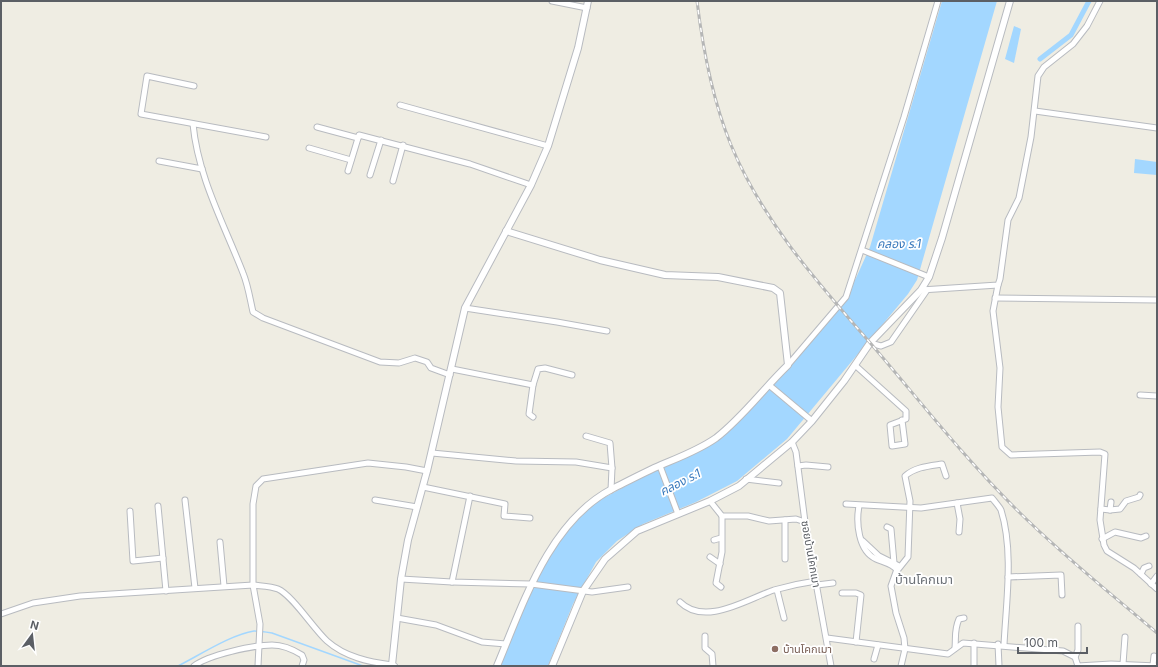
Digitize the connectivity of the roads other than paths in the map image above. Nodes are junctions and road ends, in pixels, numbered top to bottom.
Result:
1 (552, 1) edge
2 (588, 1) edge
3 (938, 1) edge
4 (1010, 1) edge
5 (1100, 1) edge
6 (587, 8) junction
7 (194, 86) dead end
8 (400, 105) dead end
9 (1035, 111) junction
10 (193, 124) junction
11 (317, 127) dead end
12 (1157, 128) edge
13 (266, 137) dead end
14 (358, 138) junction
15 (381, 140) junction
16 (403, 145) junction
17 (548, 146) junction
18 (309, 148) dead end
19 (351, 160) junction
20 (159, 161) dead end
21 (202, 168) junction
22 (348, 171) dead end
23 (370, 175) dead end
24 (393, 181) dead end
25 (531, 185) junction
26 (506, 231) junction
27 (862, 250) junction
28 (929, 277) junction
29 (998, 285) junction
30 (924, 290) junction
31 (995, 298) junction
32 (1157, 300) edge
33 (465, 308) junction
34 (607, 331) dead end
35 (870, 344) junction
36 (788, 365) junction
37 (856, 366) junction
38 (451, 372) junction
39 (572, 375) dead end
40 (533, 385) junction
41 (771, 386) junction
42 (1140, 395) dead end
43 (1157, 396) edge
44 (533, 417) dead end
45 (810, 419) junction
46 (902, 420) junction
47 (586, 436) dead end
48 (792, 442) junction
49 (432, 453) junction
50 (660, 466) junction
51 (798, 466) junction
52 (828, 467) dead end
53 (612, 468) junction
54 (427, 471) junction
55 (946, 476) dead end
56 (746, 479) junction
57 (779, 483) dead end
58 (423, 487) junction
59 (611, 490) junction
60 (1140, 495) dead end
61 (470, 496) junction
62 (185, 500) dead end
63 (375, 500) dead end
64 (710, 501) junction
65 (1111, 502) dead end
66 (957, 503) junction
67 (846, 504) dead end
68 (158, 506) dead end
69 (859, 506) junction
70 (417, 507) junction
71 (909, 508) junction
72 (1101, 509) junction
73 (1110, 510) junction
74 (130, 511) dead end
75 (678, 514) junction
76 (722, 516) junction
77 (530, 518) dead end
78 (785, 520) junction
79 (806, 522) junction
80 (887, 527) dead end
81 (959, 532) dead end
82 (1146, 536) dead end
83 (721, 538) junction
84 (861, 538) junction
85 (1102, 539) junction
86 (714, 540) dead end
87 (220, 542) dead end
88 (710, 557) dead end
89 (163, 558) junction
90 (785, 560) dead end
91 (894, 563) junction
92 (720, 564) junction
93 (1149, 566) dead end
94 (899, 568) junction
95 (1140, 574) junction
96 (1156, 576) edge
97 (1008, 577) junction
98 (401, 579) junction
99 (452, 582) junction
100 (816, 583) junction
101 (833, 583) dead end
102 (531, 584) junction
103 (1151, 584) junction
104 (253, 585) junction
105 (224, 586) junction
106 (628, 587) dead end
107 (721, 587) dead end
108 (195, 588) junction
109 (1157, 589) edge
110 (777, 590) junction
111 (166, 591) junction
112 (583, 591) junction
113 (842, 593) dead end
114 (1062, 595) dead end
115 (680, 602) dead end
116 (1, 614) edge
117 (397, 618) junction
118 (784, 618) dead end
119 (964, 618) dead end
120 (1078, 626) dead end
121 (705, 636) dead end
122 (1125, 636) dead end
123 (827, 638) junction
124 (856, 642) junction
125 (974, 643) junction
126 (506, 644) junction
127 (998, 644) junction
128 (878, 645) junction
129 (1004, 645) junction
130 (259, 646) junction
131 (955, 648) junction
132 (905, 649) junction
133 (1075, 656) junction
134 (1154, 656) dead end
135 (874, 659) dead end
136 (1123, 664) junction
137 (194, 666) edge
138 (258, 666) edge
139 (302, 666) edge
140 (393, 666) edge
141 (497, 666) edge
142 (552, 666) edge
143 (713, 666) edge
144 (832, 666) edge
145 (901, 666) edge
146 (974, 666) edge
147 (999, 666) edge
148 (1078, 666) edge
149 (1099, 666) edge
150 (1153, 666) edge
151 (1157, 666) edge

1 - 6 street
2 - 6 street
3 - 27 street
4 - 28 street
5 - 9 street
6 - 17 street
7 - 10 street
8 - 17 street
9 - 12 street
9 - 29 street
10 - 13 street
10 - 21 street
11 - 14 street
14 - 15 street
14 - 19 street
15 - 16 street
15 - 23 street
16 - 24 street
16 - 25 street
17 - 25 street
18 - 19 street
19 - 22 street
20 - 21 street
21 - 38 street
25 - 26 street
26 - 33 street
26 - 36 street
27 - 28 street
27 - 36 street
28 - 30 street
29 - 30 street
29 - 31 street
30 - 35 street
30 - 35 street
31 - 32 street
31 - 72 street
33 - 34 street
33 - 38 street
35 - 37 street
36 - 41 street
37 - 45 street
37 - 46 street
38 - 40 street
38 - 49 street
39 - 40 street
40 - 44 street
41 - 45 street
41 - 50 street
42 - 43 street
45 - 48 street
46 - 46 street
47 - 53 street
48 - 51 street, ซอยบ้านโคกเมา
48 - 56 street
49 - 53 street
49 - 54 street
50 - 59 street
50 - 75 street
51 - 52 street
51 - 79 street, ซอยบ้านโคกเมา
53 - 59 street
54 - 58 street
54 - 104 street
55 - 71 street
56 - 57 street
56 - 64 street
58 - 61 street
58 - 70 street
59 - 102 street
60 - 73 street
61 - 77 street
61 - 99 street
62 - 108 street
63 - 70 street
64 - 75 street
64 - 76 street
65 - 73 street
66 - 71 street
66 - 81 street
66 - 97 street
67 - 69 street
68 - 89 street
69 - 71 street
69 - 84 street
70 - 98 street
71 - 94 street
72 - 73 street
72 - 85 street
74 - 89 street
75 - 112 street
76 - 78 street
76 - 83 street
78 - 79 street
78 - 90 street
79 - 100 street, ซอยบ้านโคกเมา
80 - 91 street
82 - 85 street
83 - 86 street
83 - 92 street
84 - 91 street
84 - 94 street
85 - 95 street
87 - 105 street
88 - 92 street
89 - 111 street
91 - 94 street
92 - 107 street
93 - 95 street
94 - 132 street
95 - 103 street
96 - 103 street
97 - 114 street
97 - 129 street
98 - 99 street
98 - 117 street
99 - 102 street
100 - 101 street
100 - 110 street
100 - 123 street, ซอยบ้านโคกเมา
102 - 112 street
102 - 126 street
103 - 109 street
104 - 105 street
104 - 130 street
104 - 140 street
105 - 108 street
106 - 112 street
108 - 111 street
110 - 115 street
110 - 118 street
111 - 116 street
112 - 142 street
113 - 124 street
117 - 126 street
117 - 140 street
119 - 131 street
120 - 133 street
121 - 143 street
122 - 136 street
123 - 124 street
123 - 144 street, ซอยบ้านโคกเมา
124 - 128 street
125 - 127 street
125 - 131 street
125 - 146 street
126 - 141 street
127 - 129 street
127 - 147 street
128 - 132 street
128 - 135 street
129 - 133 street
130 - 137 street
130 - 138 street
130 - 139 street
131 - 132 street
132 - 145 street
133 - 148 street
134 - 150 street
136 - 149 street
136 - 150 street
148 - 149 street
150 - 151 street

